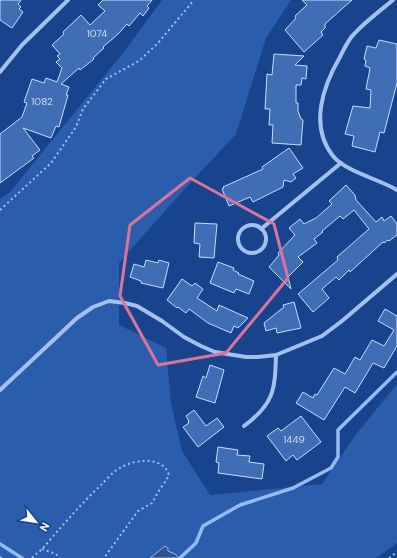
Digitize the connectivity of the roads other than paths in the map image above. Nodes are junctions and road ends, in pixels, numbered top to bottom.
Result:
1 (393, 0) edge
2 (65, 1) edge
3 (0, 72) edge
4 (341, 163) junction
5 (397, 190) edge
6 (261, 229) junction
7 (397, 274) edge
8 (276, 355) junction
9 (0, 390) edge
10 (244, 426) dead end

1 - 4 street
2 - 3 street
4 - 5 street
4 - 6 street
6 - 6 street
7 - 8 street
8 - 9 street
8 - 10 street

